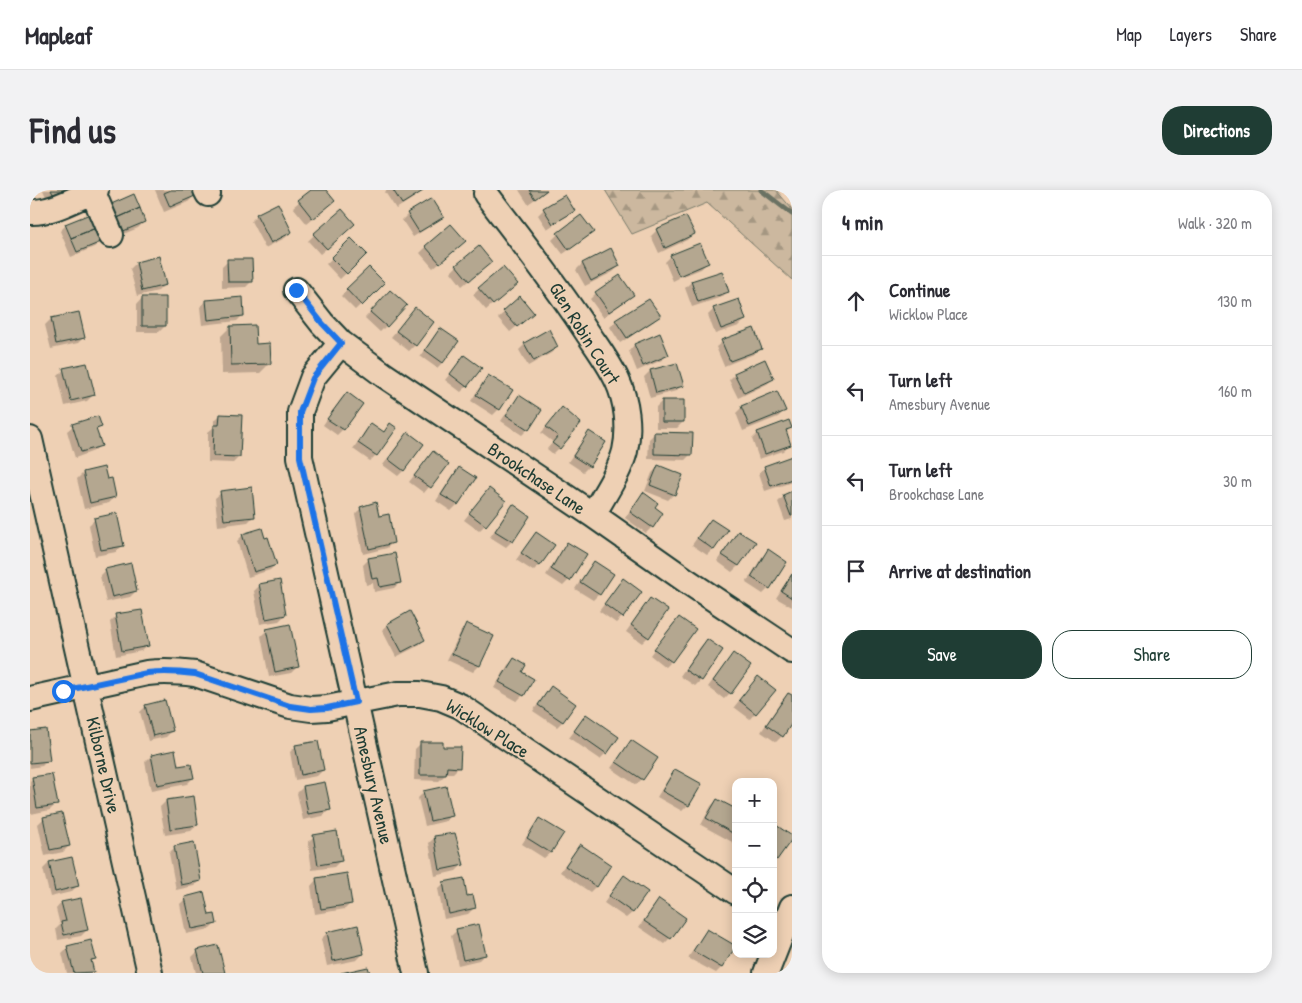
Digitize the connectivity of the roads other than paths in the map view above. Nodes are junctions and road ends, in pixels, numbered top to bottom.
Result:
1 (93, 190) edge
2 (486, 194) dead end
3 (30, 212) edge
4 (111, 235) dead end
5 (296, 290) dead end
6 (341, 343) junction
7 (30, 439) edge
8 (593, 515) junction
9 (792, 651) edge
10 (86, 686) junction
11 (30, 699) edge
12 (356, 702) junction
13 (732, 889) edge
14 (783, 916) edge
15 (150, 973) edge
16 (416, 973) edge
17 (766, 973) edge

1 - 3 street
1 - 4 street
2 - 8 street, Glen Robin Court
5 - 6 street, Brookchase Lane
6 - 8 street, Brookchase Lane
6 - 12 street, Amesbury Avenue
7 - 10 street, Kilborne Drive
8 - 9 street, Brookchase Lane
10 - 11 street, Wicklow Place
10 - 12 street, Wicklow Place
10 - 15 street, Kilborne Drive
12 - 13 street, Wicklow Place
12 - 16 street, Amesbury Avenue
14 - 17 street

